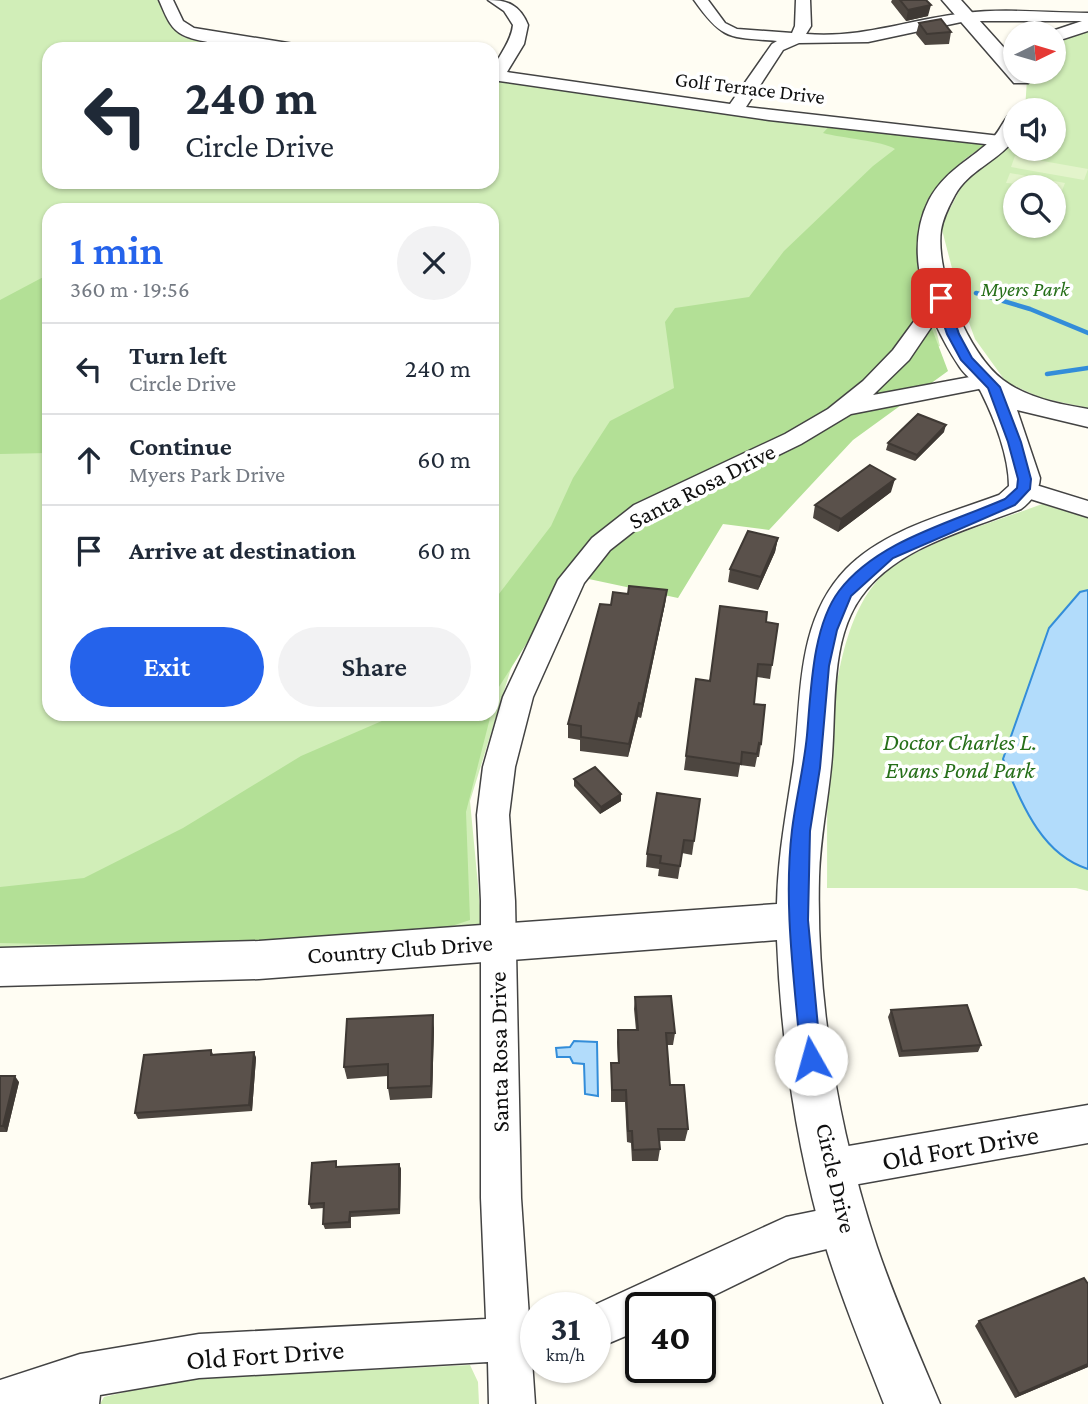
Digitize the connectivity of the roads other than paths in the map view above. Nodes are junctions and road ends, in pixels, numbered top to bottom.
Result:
1 (166, 0) edge
2 (495, 0) edge
3 (701, 0) edge
4 (803, 0) edge
5 (951, 0) edge
6 (966, 17) junction
7 (1088, 17) edge
8 (1088, 25) edge
9 (1066, 32) edge
10 (797, 38) junction
11 (251, 42) edge
12 (1003, 55) edge
13 (499, 69) edge
14 (499, 77) edge
15 (735, 110) junction
16 (1003, 130) edge
17 (1003, 135) edge
18 (941, 298) junction
19 (990, 384) junction
20 (845, 407) junction
21 (1088, 418) edge
22 (1023, 489) junction
23 (1088, 509) edge
24 (799, 920) junction
25 (497, 941) junction
26 (0, 967) edge
27 (1088, 1124) edge
28 (831, 1169) junction
29 (845, 1226) junction
30 (675, 1292) edge
31 (520, 1326) edge
32 (520, 1339) edge
33 (520, 1352) edge
34 (78, 1390) edge
35 (0, 1403) edge
36 (512, 1404) edge
37 (912, 1404) edge

1 - 11 street
2 - 13 street
3 - 10 street
4 - 10 street
5 - 6 street
6 - 7 street
6 - 10 street
6 - 12 street
8 - 9 street
10 - 15 street
14 - 15 street, Golf Terrace Drive
15 - 16 street, Golf Terrace Drive
17 - 18 street
18 - 19 street
18 - 20 street, Santa Rosa Drive
19 - 20 street, Santa Rosa Drive
19 - 21 street
19 - 22 street
20 - 25 street, Santa Rosa Drive
22 - 23 street
22 - 24 street, Circle Drive
24 - 25 street, Country Club Drive
24 - 28 street, Circle Drive
25 - 26 street, Country Club Drive
25 - 31 street, Santa Rosa Drive
27 - 28 street, Old Fort Drive
28 - 29 street, Circle Drive
29 - 30 street
29 - 37 street, Circle Drive
32 - 34 street, Old Fort Drive
33 - 36 street, Santa Rosa Drive
34 - 35 street, Old Fort Drive

